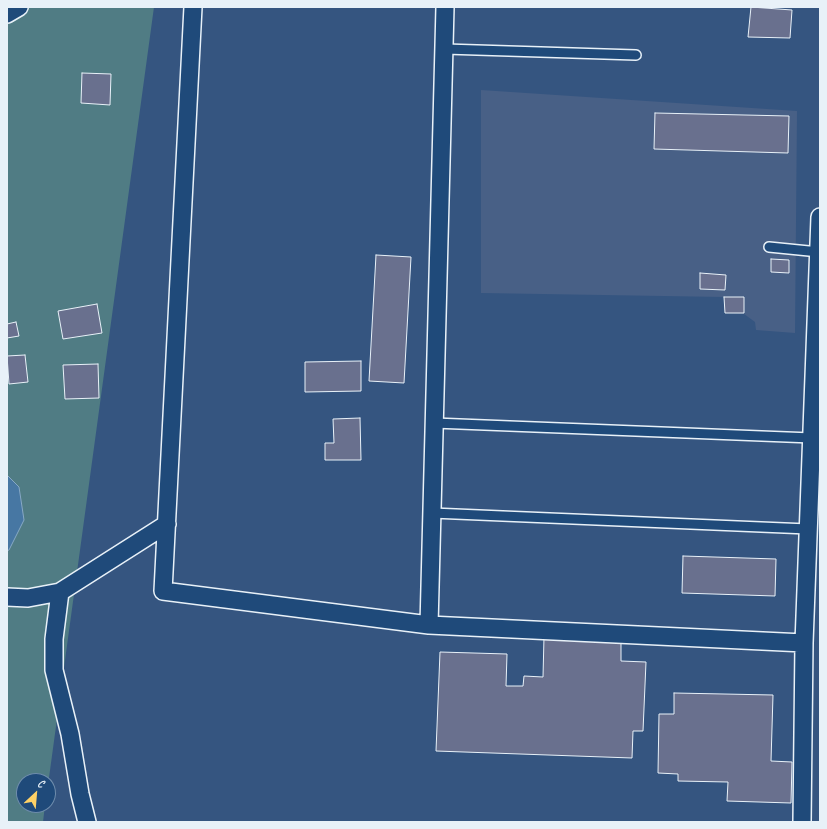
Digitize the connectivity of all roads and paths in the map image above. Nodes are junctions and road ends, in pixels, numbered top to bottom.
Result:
1 (19, 7) edge
2 (193, 7) edge
3 (445, 7) edge
4 (7, 14) edge
5 (445, 49) junction
6 (636, 55) dead end
7 (820, 217) edge
8 (769, 247) dead end
9 (819, 252) junction
10 (434, 423) junction
11 (812, 438) junction
12 (432, 513) junction
13 (167, 524) junction
14 (808, 530) junction
15 (60, 592) junction
16 (7, 597) edge
17 (429, 625) junction
18 (804, 643) junction
19 (87, 822) edge
20 (802, 822) edge

1 - 4 street
2 - 13 street
3 - 5 street
5 - 6 lane
5 - 10 street
7 - 9 street
8 - 9 lane
9 - 11 street
10 - 11 lane
10 - 12 street
11 - 14 street
12 - 14 lane
12 - 17 street
13 - 15 street
13 - 17 street
14 - 18 street
15 - 16 street
15 - 19 street
17 - 18 street
18 - 20 street

